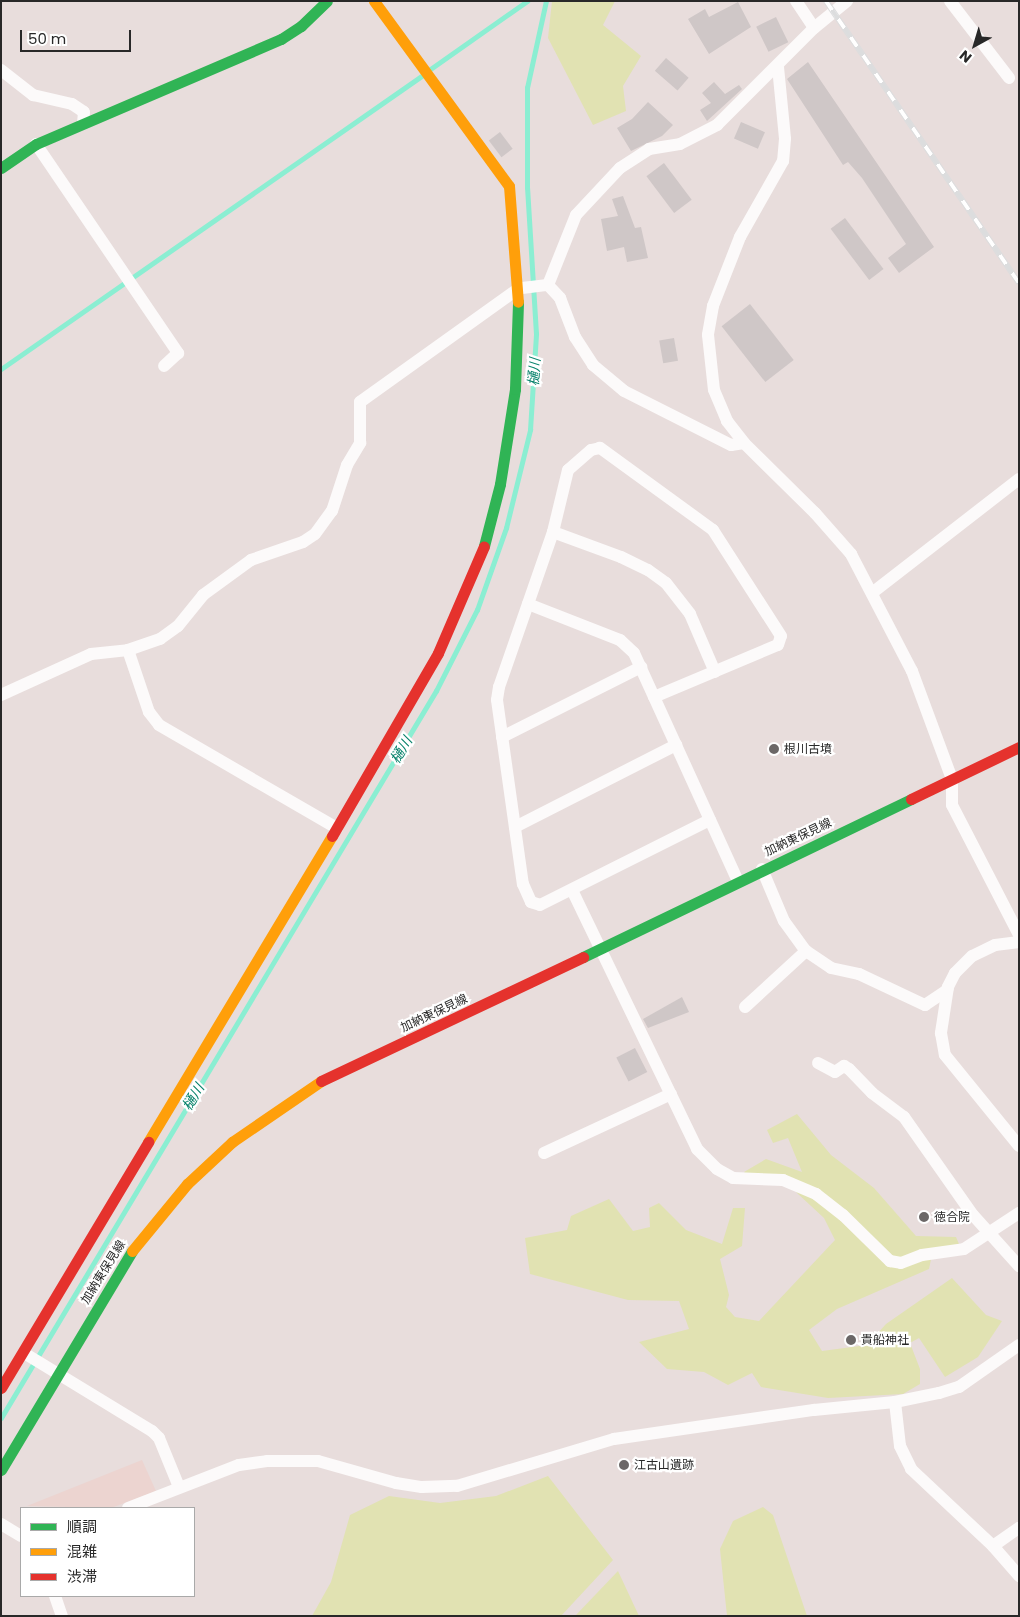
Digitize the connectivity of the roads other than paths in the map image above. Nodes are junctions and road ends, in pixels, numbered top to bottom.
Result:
1 (327, 1) edge
2 (374, 1) edge
3 (796, 1) edge
4 (847, 1) edge
5 (950, 1) edge
6 (814, 28) junction
7 (778, 67) junction
8 (1, 70) edge
9 (1009, 78) dead end
10 (83, 124) junction
11 (36, 144) junction
12 (1, 168) edge
13 (545, 285) junction
14 (521, 288) junction
15 (164, 366) dead end
16 (744, 443) junction
17 (1019, 479) edge
18 (553, 532) junction
19 (872, 593) junction
20 (528, 604) junction
21 (128, 650) junction
22 (641, 667) junction
23 (715, 672) junction
24 (1, 695) edge
25 (654, 697) junction
26 (502, 737) junction
27 (676, 745) junction
28 (1019, 747) edge
29 (952, 779) junction
30 (710, 820) junction
31 (515, 827) junction
32 (337, 828) junction
33 (762, 869) junction
34 (738, 881) junction
35 (572, 890) junction
36 (1019, 935) edge
37 (1019, 942) edge
38 (602, 948) junction
39 (806, 951) junction
40 (947, 990) junction
41 (745, 1007) dead end
42 (818, 1063) dead end
43 (671, 1094) junction
44 (1019, 1146) edge
45 (544, 1153) dead end
46 (1019, 1213) edge
47 (991, 1232) junction
48 (1019, 1266) edge
49 (1019, 1345) edge
50 (24, 1353) junction
51 (53, 1373) junction
52 (1, 1388) edge
53 (895, 1402) junction
54 (1, 1470) edge
55 (179, 1487) junction
56 (130, 1507) edge
57 (1, 1524) edge
58 (1019, 1528) edge
59 (20, 1535) edge
60 (992, 1546) junction
61 (1019, 1576) edge
62 (54, 1597) edge
63 (62, 1616) edge

1 - 10 street
2 - 14 street
3 - 6 street
4 - 6 street
5 - 9 street
6 - 7 street
7 - 13 street
7 - 16 street
8 - 10 street
10 - 11 street
11 - 12 street
11 - 15 street
13 - 14 street
13 - 16 street
14 - 21 street
14 - 32 street
16 - 19 street
17 - 19 street
18 - 20 street
18 - 23 street
18 - 23 street
19 - 29 street
20 - 22 street
20 - 26 street
21 - 24 street
21 - 32 street
22 - 25 street
22 - 26 street
23 - 25 street
25 - 27 street
26 - 31 street
27 - 30 street
27 - 31 street
28 - 29 street, 加納東保見線
29 - 33 street, 加納東保見線
29 - 36 street
30 - 34 street
30 - 35 street
31 - 35 street
32 - 50 street
33 - 34 street, 加納東保見線
33 - 39 street
34 - 38 street, 加納東保見線
35 - 38 street
37 - 40 street
38 - 43 street
38 - 51 street, 加納東保見線
39 - 40 street
39 - 41 street
40 - 44 street
42 - 47 street
43 - 45 street
43 - 47 street
46 - 47 street
47 - 48 street
49 - 53 street
50 - 51 street
50 - 52 street
51 - 54 street, 加納東保見線
51 - 55 street
53 - 55 street
53 - 60 street
55 - 56 street
57 - 59 street
58 - 60 street
60 - 61 street
62 - 63 street

